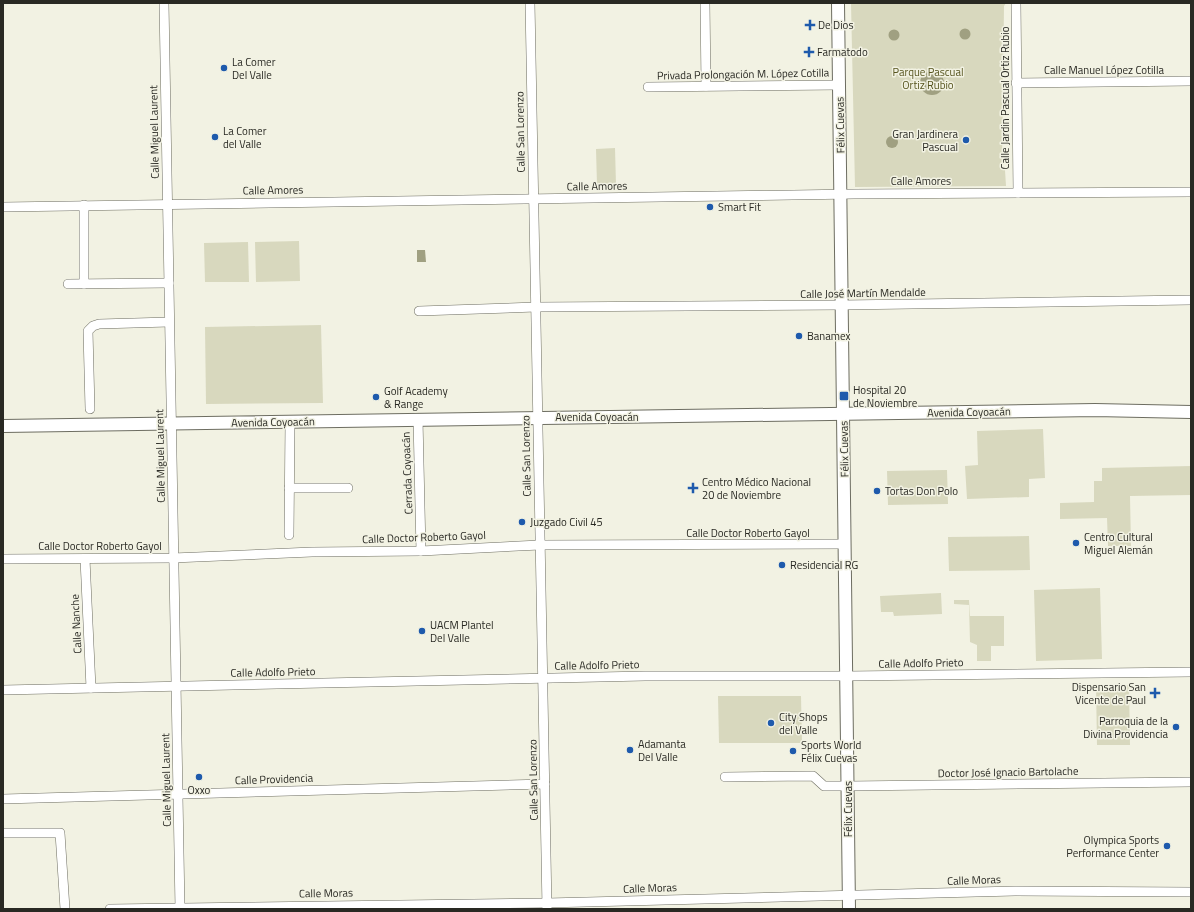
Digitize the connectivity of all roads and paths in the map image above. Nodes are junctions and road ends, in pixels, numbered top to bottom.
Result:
1 (164, 3) edge
2 (530, 3) edge
3 (705, 3) edge
4 (838, 3) edge
5 (1016, 3) edge
6 (1191, 81) edge
7 (1016, 83) junction
8 (839, 85) junction
9 (706, 86) junction
10 (648, 87) dead end
11 (1191, 192) edge
12 (1018, 193) junction
13 (841, 194) junction
14 (534, 199) junction
15 (167, 204) junction
16 (84, 205) junction
17 (3, 207) edge
18 (169, 283) junction
19 (68, 284) dead end
20 (84, 284) junction
21 (1191, 300) edge
22 (842, 305) junction
23 (536, 306) junction
24 (419, 311) dead end
25 (169, 322) junction
26 (90, 409) dead end
27 (1191, 412) edge
28 (844, 415) junction
29 (538, 417) junction
30 (418, 419) junction
31 (290, 422) junction
32 (171, 424) junction
33 (3, 426) edge
34 (289, 488) junction
35 (348, 488) dead end
36 (289, 536) dead end
37 (845, 544) junction
38 (540, 545) junction
39 (422, 551) junction
40 (173, 558) junction
41 (3, 559) edge
42 (85, 559) junction
43 (1191, 672) edge
44 (847, 676) junction
45 (543, 678) junction
46 (177, 686) junction
47 (91, 688) junction
48 (3, 690) edge
49 (725, 778) dead end
50 (1191, 782) edge
51 (545, 784) junction
52 (848, 786) junction
53 (178, 794) junction
54 (3, 799) edge
55 (3, 833) edge
56 (1191, 892) edge
57 (848, 895) junction
58 (547, 906) edge
59 (180, 908) edge
60 (65, 909) edge
61 (110, 909) edge
62 (849, 909) edge

1 - 15 street, Calle Miguel Laurent
2 - 14 street, Calle San Lorenzo
3 - 9 street
4 - 8 main road, Félix Cuevas
5 - 7 street, Calle Jardin Pascual Ortiz Rubio
6 - 7 street, Calle Manuel López Cotilla
7 - 12 street, Calle Jardin Pascual Ortiz Rubio
8 - 9 street, Privada Prolongación M. López Cotilla
8 - 13 main road, Félix Cuevas
9 - 10 street, Privada Prolongación M. López Cotilla
11 - 12 street, Calle Amores
12 - 13 street, Calle Amores
13 - 14 street, Calle Amores
13 - 22 main road, Félix Cuevas
14 - 15 street, Calle Amores
14 - 23 street, Calle San Lorenzo
15 - 16 street, Calle Amores
15 - 18 street, Calle Miguel Laurent
16 - 17 street, Calle Amores
16 - 20 street
18 - 20 street
18 - 25 street, Calle Miguel Laurent
19 - 20 street
21 - 22 street, Calle José Martín Mendalde
22 - 23 street, Calle José Martín Mendalde
22 - 28 main road, Félix Cuevas
23 - 24 street, Calle José Martín Mendalde
23 - 29 street, Calle San Lorenzo
25 - 26 street
25 - 32 street, Calle Miguel Laurent
27 - 28 main road, Avenida Coyoacán
28 - 29 main road, Avenida Coyoacán
28 - 37 main road, Félix Cuevas
29 - 30 main road, Avenida Coyoacán
29 - 38 street, Calle San Lorenzo
30 - 31 main road, Avenida Coyoacán
30 - 39 street, Cerrada Coyoacán
31 - 32 main road, Avenida Coyoacán
31 - 34 street
32 - 33 main road, Avenida Coyoacán
32 - 40 street, Calle Miguel Laurent
34 - 35 street
34 - 36 street
37 - 38 street, Calle Doctor Roberto Gayol
37 - 44 main road, Félix Cuevas
38 - 39 street, Calle Doctor Roberto Gayol
38 - 45 street, Calle San Lorenzo
39 - 40 street, Calle Doctor Roberto Gayol
40 - 42 street, Calle Doctor Roberto Gayol
40 - 46 street, Calle Miguel Laurent
41 - 42 street, Calle Doctor Roberto Gayol
42 - 47 street, Calle Nanche
43 - 44 street, Calle Adolfo Prieto
44 - 45 street, Calle Adolfo Prieto
44 - 52 main road, Félix Cuevas
45 - 46 street, Calle Adolfo Prieto
45 - 51 street, Calle San Lorenzo
46 - 47 street, Calle Adolfo Prieto
46 - 53 street, Calle Miguel Laurent
47 - 48 street, Calle Adolfo Prieto
49 - 52 street, Doctor José Ignacio Bartolache
50 - 52 street, Doctor José Ignacio Bartolache
51 - 53 street, Calle Providencia
51 - 58 street, Calle San Lorenzo
52 - 57 main road, Félix Cuevas
53 - 54 street, Calle Providencia
53 - 59 street, Calle Miguel Laurent
55 - 60 street
56 - 57 street, Calle Moras
57 - 58 street, Calle Moras
57 - 62 main road, Félix Cuevas
58 - 59 street, Calle Moras
59 - 61 street, Calle Moras

